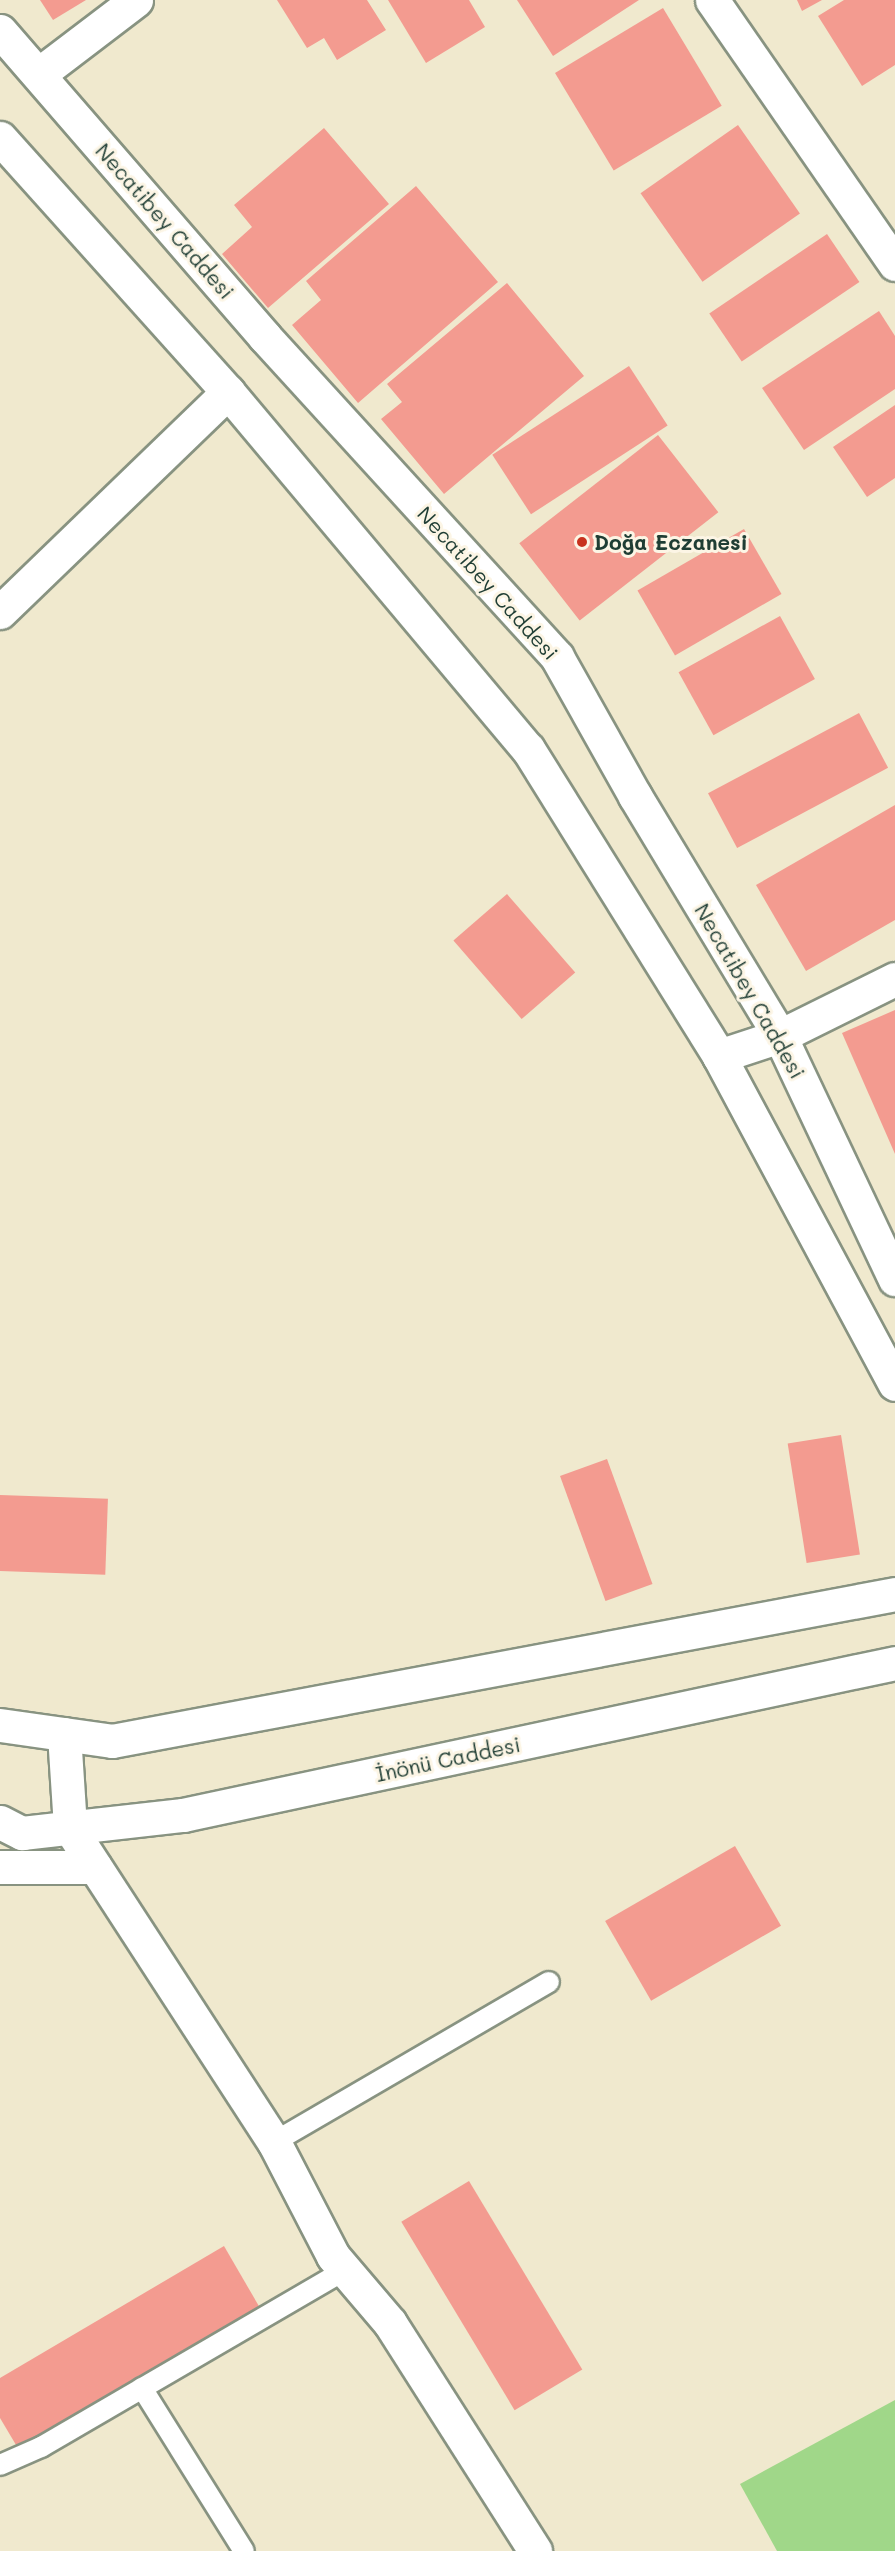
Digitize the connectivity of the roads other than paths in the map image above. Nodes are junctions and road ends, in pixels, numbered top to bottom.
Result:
1 (136, 0) edge
2 (711, 0) edge
3 (0, 31) edge
4 (39, 74) junction
5 (0, 138) edge
6 (895, 264) edge
7 (228, 392) junction
8 (0, 612) edge
9 (895, 979) edge
10 (780, 1036) junction
11 (719, 1056) junction
12 (895, 1279) edge
13 (895, 1384) edge
14 (895, 1594) edge
15 (895, 1663) edge
16 (0, 1725) edge
17 (64, 1734) junction
18 (0, 1822) edge
19 (70, 1828) junction
20 (0, 1867) edge
21 (94, 1867) junction
22 (549, 1982) dead end
23 (274, 2142) junction
24 (345, 2270) junction
25 (142, 2388) junction
26 (0, 2465) edge
27 (244, 2551) edge
28 (534, 2551) edge

1 - 4 street
2 - 6 street
3 - 4 street, Necatibey Caddesi
4 - 10 street, Necatibey Caddesi
5 - 7 street
7 - 8 street
7 - 11 street
9 - 10 street
10 - 11 street
10 - 12 street, Necatibey Caddesi
11 - 13 street
14 - 17 street
15 - 19 street, İnönü Caddesi
16 - 17 street
17 - 19 street
18 - 19 street, İnönü Caddesi
19 - 21 street
20 - 21 street
21 - 23 street
22 - 23 lane
23 - 24 street
24 - 25 lane
24 - 28 street
25 - 26 lane
25 - 27 lane

